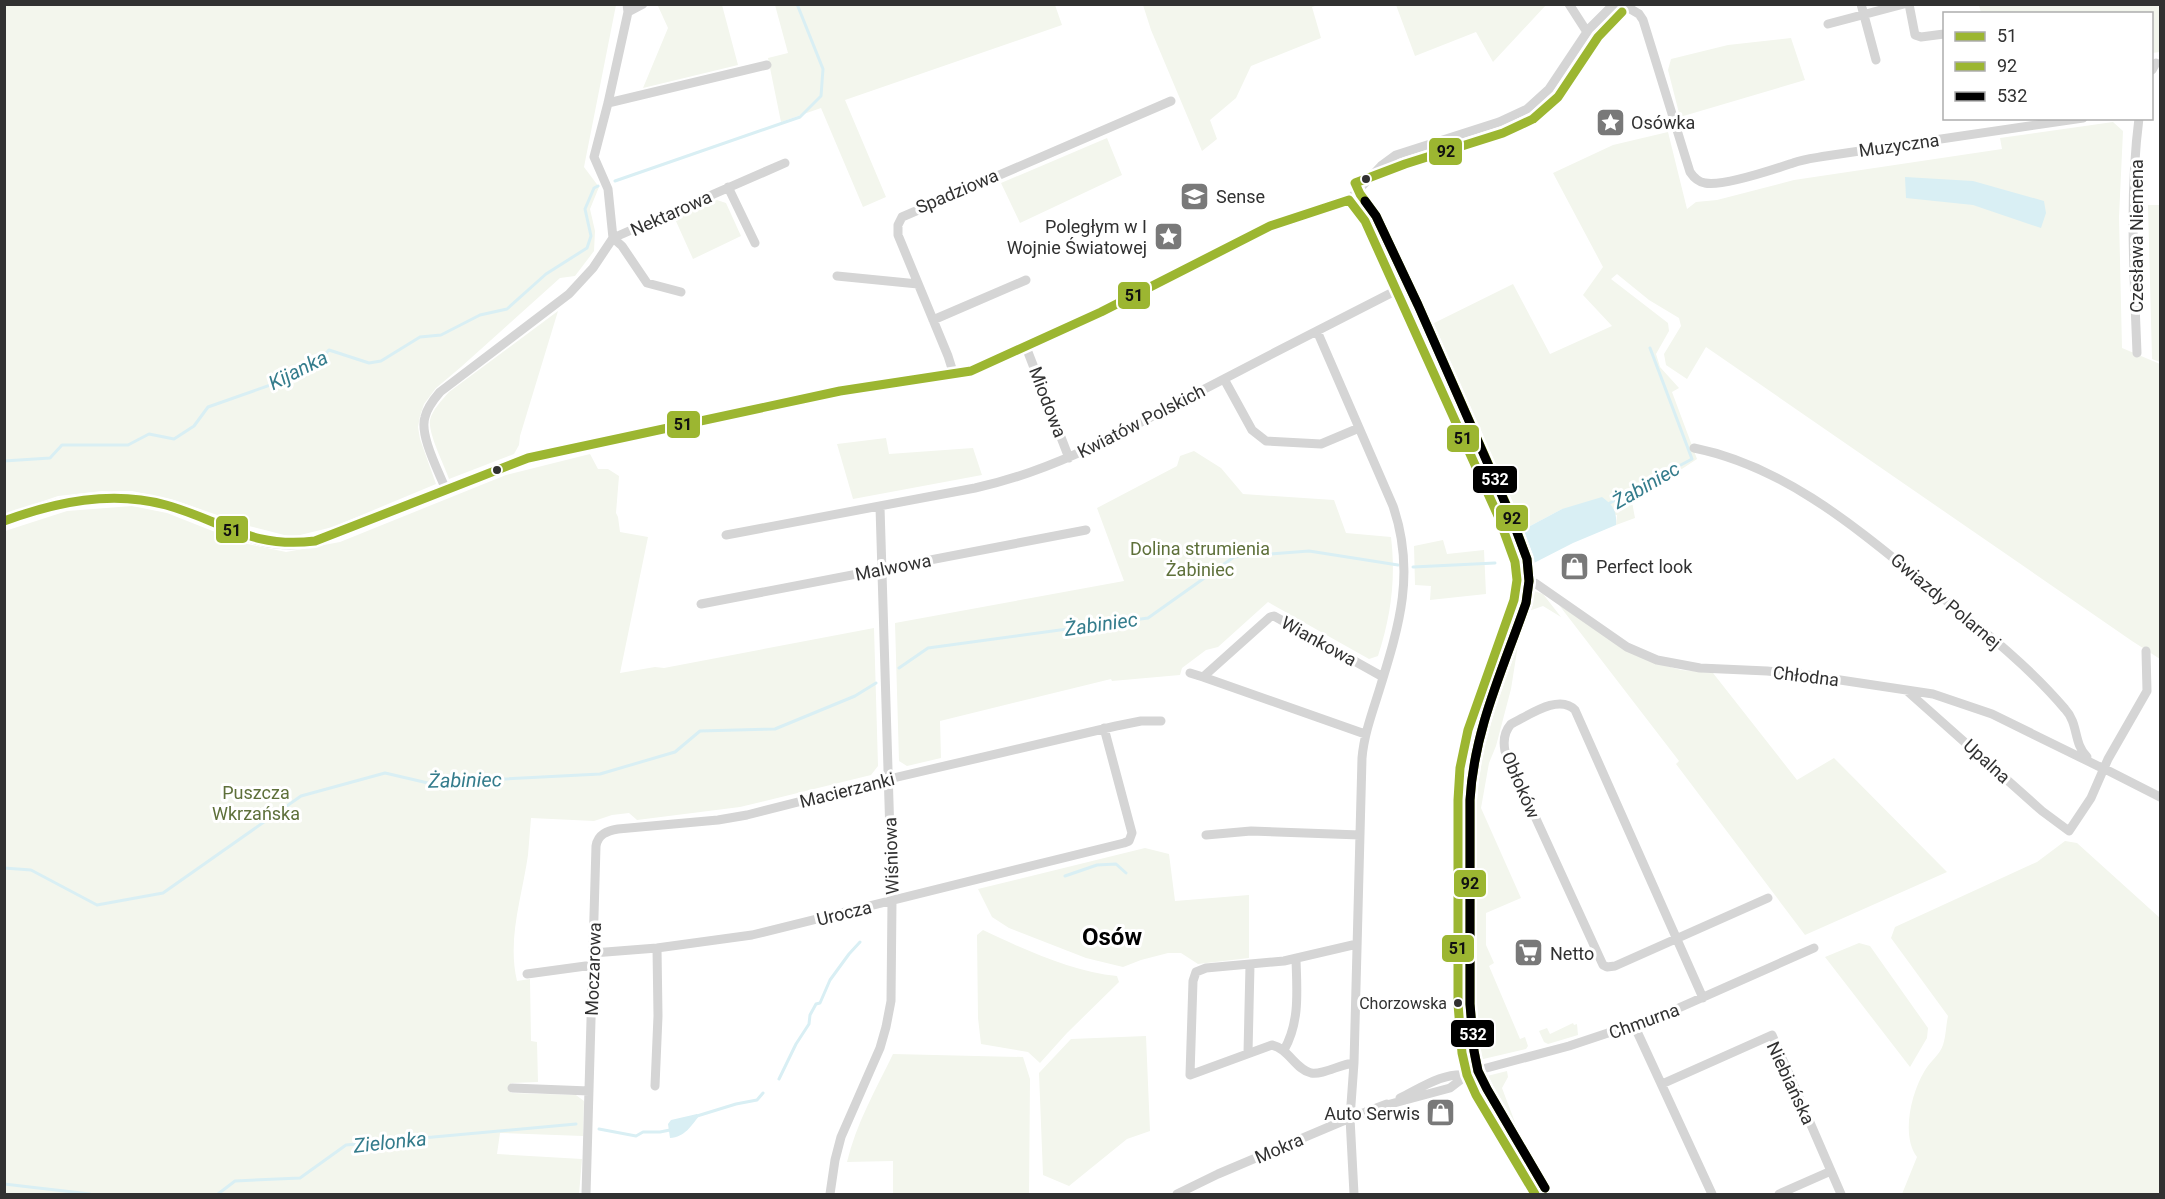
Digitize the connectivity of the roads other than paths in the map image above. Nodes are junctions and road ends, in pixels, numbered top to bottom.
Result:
1 (643, 4) edge
2 (1569, 4) edge
3 (1614, 4) edge
4 (1622, 4) edge
5 (1861, 4) edge
6 (1904, 4) edge
7 (1909, 4) edge
8 (627, 8) edge
9 (1864, 15) junction
10 (1828, 24) dead end
11 (1587, 32) junction
12 (1943, 34) edge
13 (1876, 60) dead end
14 (767, 64) dead end
15 (1171, 101) dead end
16 (608, 103) junction
17 (2069, 120) edge
18 (2139, 120) edge
19 (784, 163) dead end
20 (728, 187) junction
21 (1349, 200) junction
22 (613, 238) junction
23 (754, 243) dead end
24 (837, 276) dead end
25 (1026, 280) dead end
26 (918, 284) junction
27 (1397, 290) junction
28 (681, 292) dead end
29 (933, 320) junction
30 (1317, 331) junction
31 (1026, 347) junction
32 (2137, 353) dead end
33 (954, 375) junction
34 (1224, 379) junction
35 (1359, 428) junction
36 (1694, 448) dead end
37 (1069, 458) junction
38 (446, 490) junction
39 (880, 507) junction
40 (4, 521) edge
41 (1086, 530) dead end
42 (726, 535) dead end
43 (883, 569) junction
44 (1517, 575) junction
45 (701, 604) dead end
46 (2146, 651) dead end
47 (1190, 673) dead end
48 (1203, 677) junction
49 (1383, 677) junction
50 (1906, 690) junction
51 (1161, 721) dead end
52 (1104, 728) junction
53 (1365, 734) junction
54 (2104, 769) junction
55 (889, 779) junction
56 (2160, 797) edge
57 (1206, 835) dead end
58 (1360, 835) junction
59 (596, 846) joint
60 (1768, 898) dead end
61 (892, 901) junction
62 (1677, 938) junction
63 (1357, 944) junction
64 (657, 948) junction
65 (1814, 948) dead end
66 (593, 953) junction
67 (1296, 960) junction
68 (593, 965) junction
69 (1250, 965) junction
70 (526, 974) dead end
71 (1703, 998) junction
72 (1635, 1025) junction
73 (1284, 1050) junction
74 (1248, 1053) junction
75 (1354, 1063) junction
76 (1467, 1075) junction
77 (1662, 1084) junction
78 (655, 1086) dead end
79 (512, 1088) dead end
80 (589, 1091) junction
81 (1350, 1118) junction
82 (1831, 1171) junction
83 (586, 1194) edge
84 (830, 1194) edge
85 (1177, 1194) edge
86 (1354, 1194) edge
87 (1535, 1194) edge
88 (1712, 1194) edge
89 (1779, 1194) edge
90 (1841, 1194) edge

1 - 8 street
2 - 11 street
3 - 11 street, Miodowa
4 - 17 street, Muzyczna
5 - 9 street
6 - 9 street
7 - 12 street
8 - 16 street
9 - 10 street
9 - 13 street
11 - 21 street, Miodowa
14 - 16 street
15 - 26 street, Spadziowa
16 - 22 street
18 - 32 street, Czesława Niemena
19 - 20 street, Nektarowa
20 - 22 street, Nektarowa
20 - 23 street, Nektarowa
21 - 27 street
21 - 31 street, Miodowa
22 - 28 street
22 - 38 street
24 - 26 street
25 - 29 street
26 - 29 street, Spadziowa
27 - 30 street, Kwiatów Polskich
27 - 44 street
29 - 33 street, Spadziowa
30 - 34 street, Kwiatów Polskich
30 - 35 street
31 - 33 street, Miodowa
31 - 37 street, Miodowa
33 - 38 street, Miodowa
34 - 35 street
34 - 37 street, Kwiatów Polskich
35 - 49 street
36 - 54 street, Gwiazdy Polarnej
37 - 39 street, Kwiatów Polskich
38 - 40 street, Miodowa
39 - 42 street, Kwiatów Polskich
39 - 43 street, Wiśniowa
41 - 43 street, Malwowa
43 - 45 street, Malwowa
43 - 55 street, Wiśniowa
44 - 50 street, Chłodna
44 - 76 street
46 - 54 street
47 - 48 street
48 - 49 street, Wiankowa
48 - 53 street
49 - 53 street
50 - 54 street, Chłodna
50 - 54 street, Upalna
51 - 52 street, Macierzanki
52 - 55 street, Macierzanki
52 - 61 street, Urocza
53 - 58 street
54 - 56 street, Gwiazdy Polarnej
55 - 59 street, Macierzanki
55 - 61 street, Wiśniowa
57 - 58 street
58 - 63 street
59 - 66 street, Moczarowa
60 - 62 street, Obłoków
61 - 64 street, Urocza
61 - 84 street, Wiśniowa
62 - 62 street, Obłoków
62 - 71 street, Obłoków
63 - 67 street
63 - 75 street
64 - 66 street, Urocza
64 - 78 street
65 - 71 street, Chmurna
66 - 68 street, Moczarowa
67 - 69 street
67 - 73 street
68 - 70 street
68 - 80 street, Moczarowa
69 - 74 street
69 - 74 street
71 - 72 street, Chmurna
72 - 76 street, Chmurna
72 - 77 street
73 - 74 street
73 - 75 street
75 - 81 street
76 - 81 street, Mokra
76 - 87 street
77 - 82 street, Niebiańska
77 - 88 street
79 - 80 street
80 - 83 street, Moczarowa
81 - 85 street, Mokra
81 - 86 street
82 - 89 street
82 - 90 street, Niebiańska

